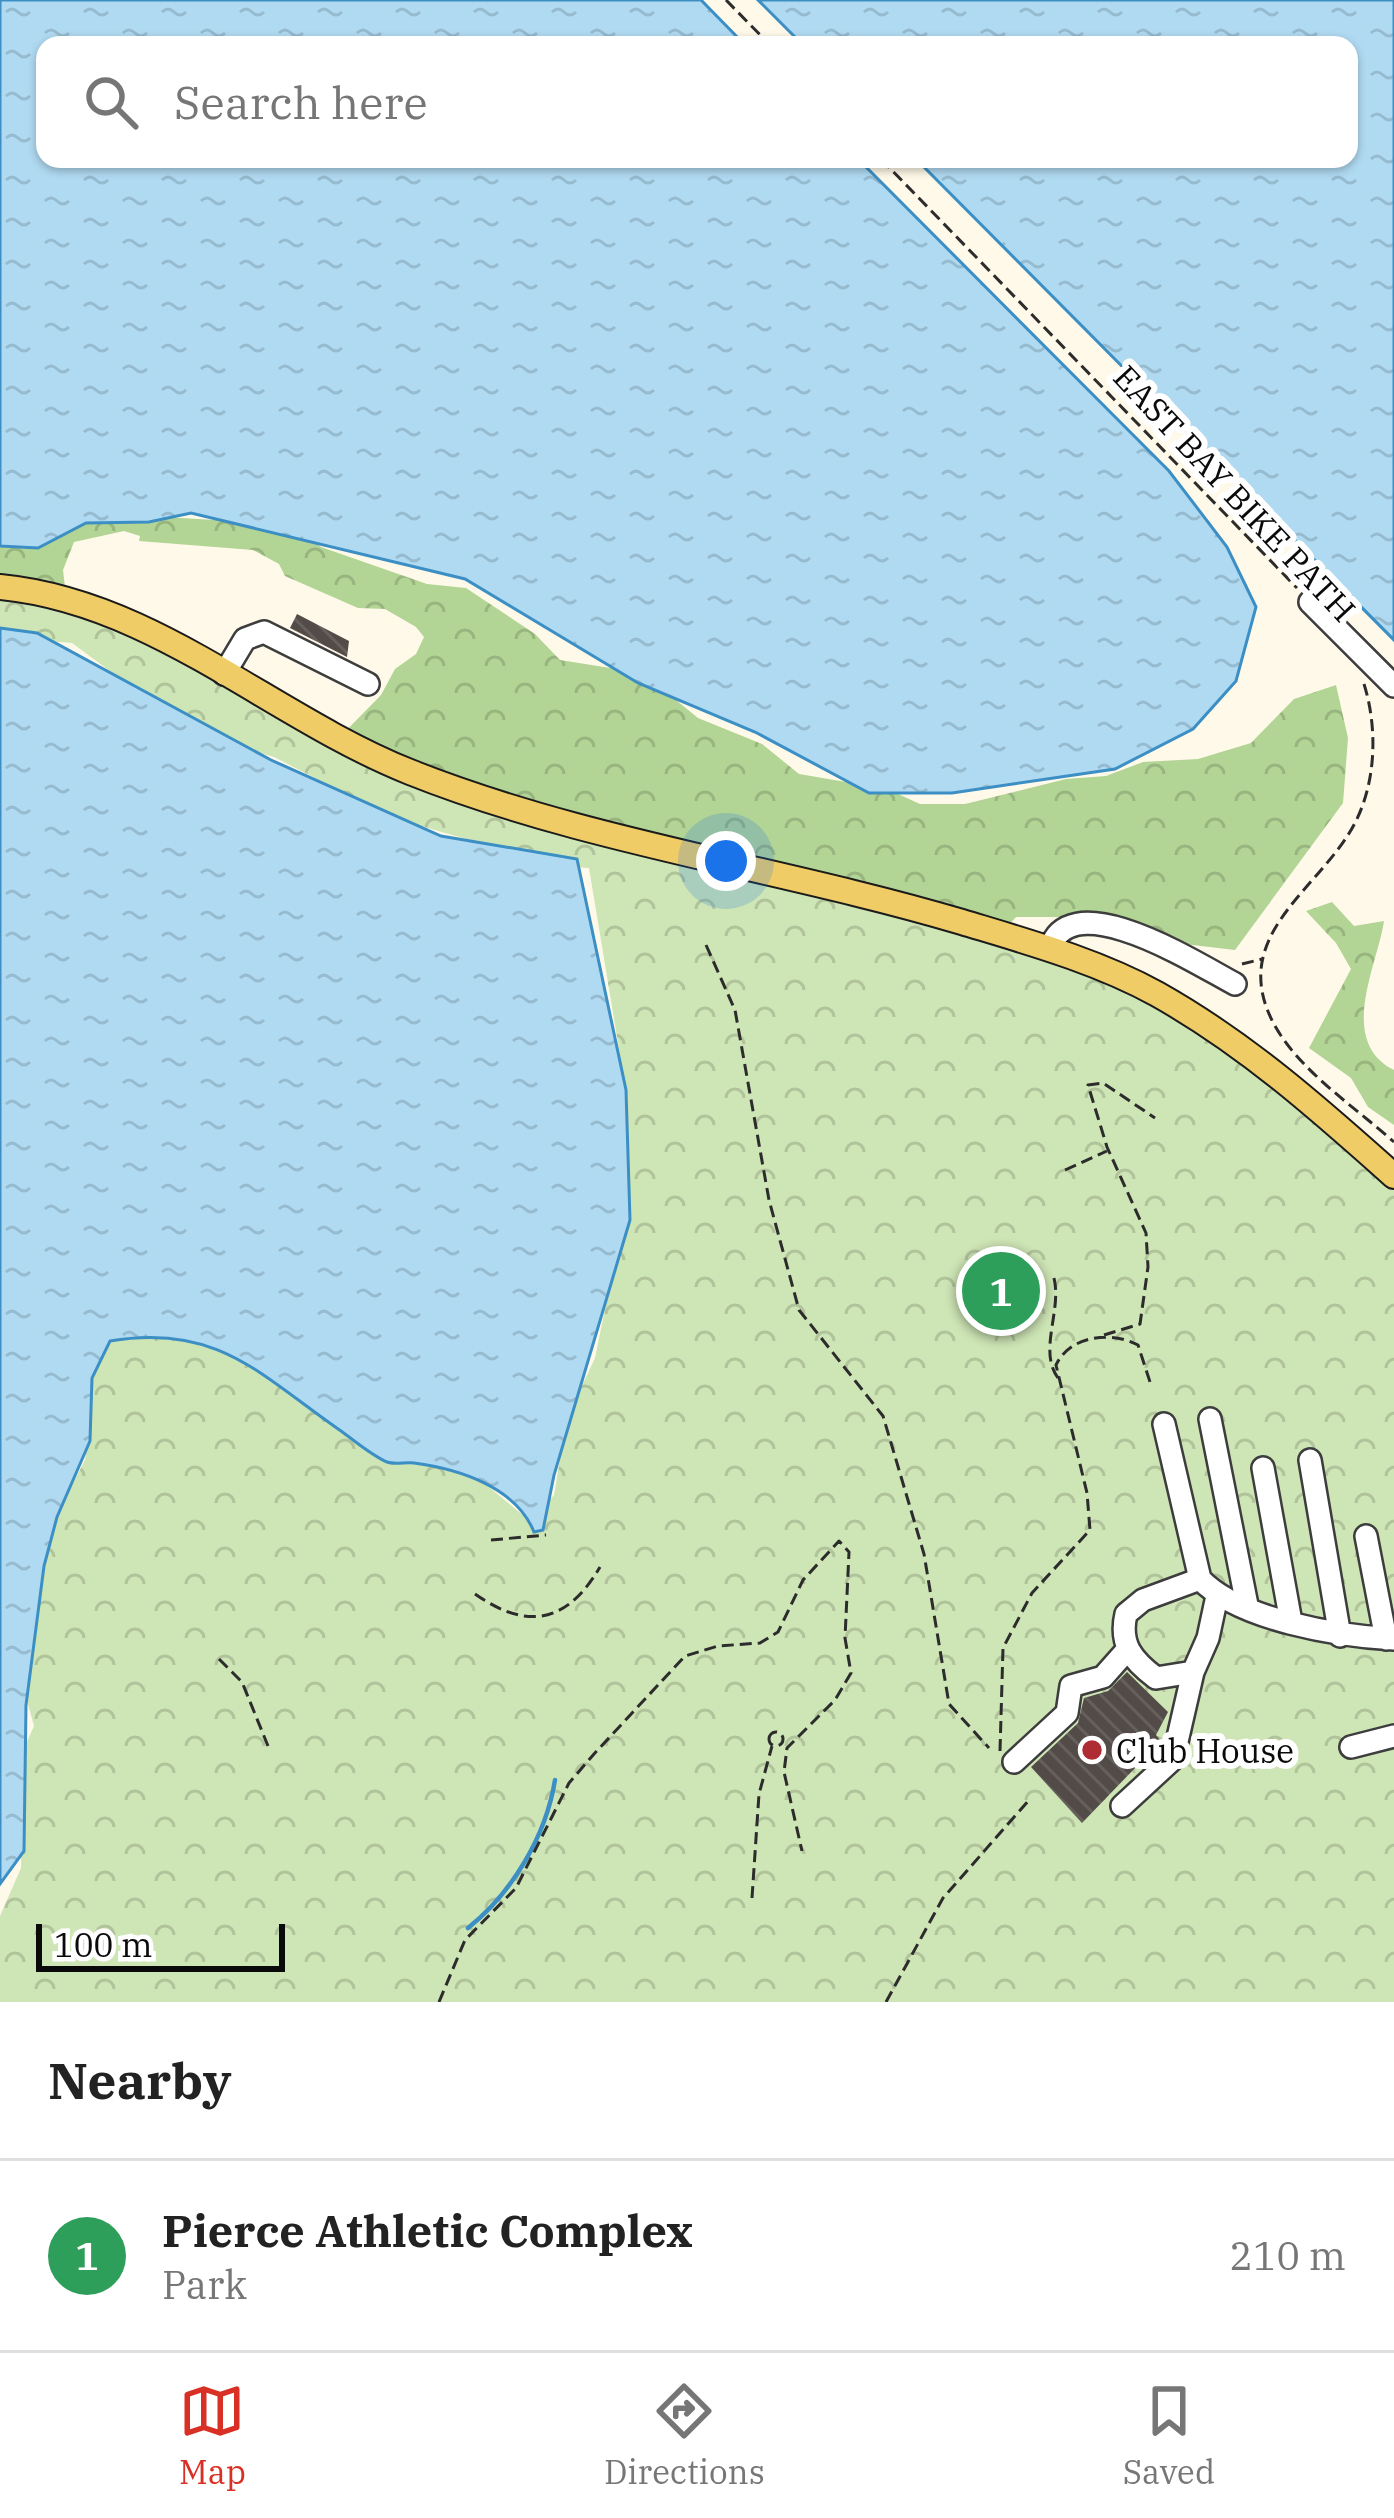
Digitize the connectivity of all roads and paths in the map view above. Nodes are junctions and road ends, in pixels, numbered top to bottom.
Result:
1 (726, 0) edge
2 (761, 36) edge
3 (889, 168) edge
4 (0, 587) edge
5 (1310, 602) joint
6 (224, 674) junction
7 (1362, 677) dead end
8 (368, 684) dead end
9 (1394, 686) edge
10 (706, 945) dead end
11 (1050, 949) junction
12 (1235, 984) dead end
13 (1155, 1118) dead end
14 (1394, 1142) edge
15 (1108, 1150) junction
16 (1065, 1171) dead end
17 (1394, 1176) edge
18 (1054, 1278) dead end
19 (1097, 1338) junction
20 (1059, 1379) junction
21 (1151, 1385) dead end
22 (1210, 1419) dead end
23 (1164, 1424) dead end
24 (1310, 1460) dead end
25 (1263, 1468) dead end
26 (546, 1535) dead end
27 (1366, 1536) dead end
28 (490, 1540) dead end
29 (600, 1567) dead end
30 (1200, 1579) junction
31 (475, 1594) dead end
32 (1216, 1596) junction
33 (1246, 1605) junction
34 (1291, 1622) junction
35 (1340, 1636) junction
36 (1390, 1639) edge
37 (1127, 1651) junction
38 (219, 1659) dead end
39 (1193, 1672) junction
40 (1394, 1736) edge
41 (785, 1745) junction
42 (268, 1746) dead end
43 (772, 1746) junction
44 (1351, 1747) dead end
45 (989, 1748) dead end
46 (1007, 1758) joint
47 (1030, 1799) dead end
48 (1121, 1806) dead end
49 (802, 1851) dead end
50 (752, 1898) dead end
51 (439, 2002) edge
52 (886, 2002) edge

1 - 2 path
3 - 5 path, EAST BAY BIKE PATH
4 - 6 main road
5 - 9 lane
6 - 8 lane
6 - 11 main road
7 - 14 path
10 - 45 path
11 - 12 lane
11 - 17 main road
13 - 15 path
15 - 16 path
15 - 19 path
18 - 20 path
19 - 20 path
19 - 21 path
20 - 46 path
22 - 33 lane
23 - 30 lane
24 - 35 lane
25 - 34 lane
26 - 28 path
27 - 36 lane
29 - 31 path
30 - 32 lane
30 - 37 lane
32 - 33 lane
32 - 39 lane
33 - 34 lane
34 - 35 lane
35 - 36 lane
37 - 39 lane
37 - 46 lane
38 - 42 path
39 - 48 lane
40 - 44 lane
41 - 43 path
41 - 43 path
41 - 49 path
41 - 51 path
43 - 50 path
47 - 52 path

